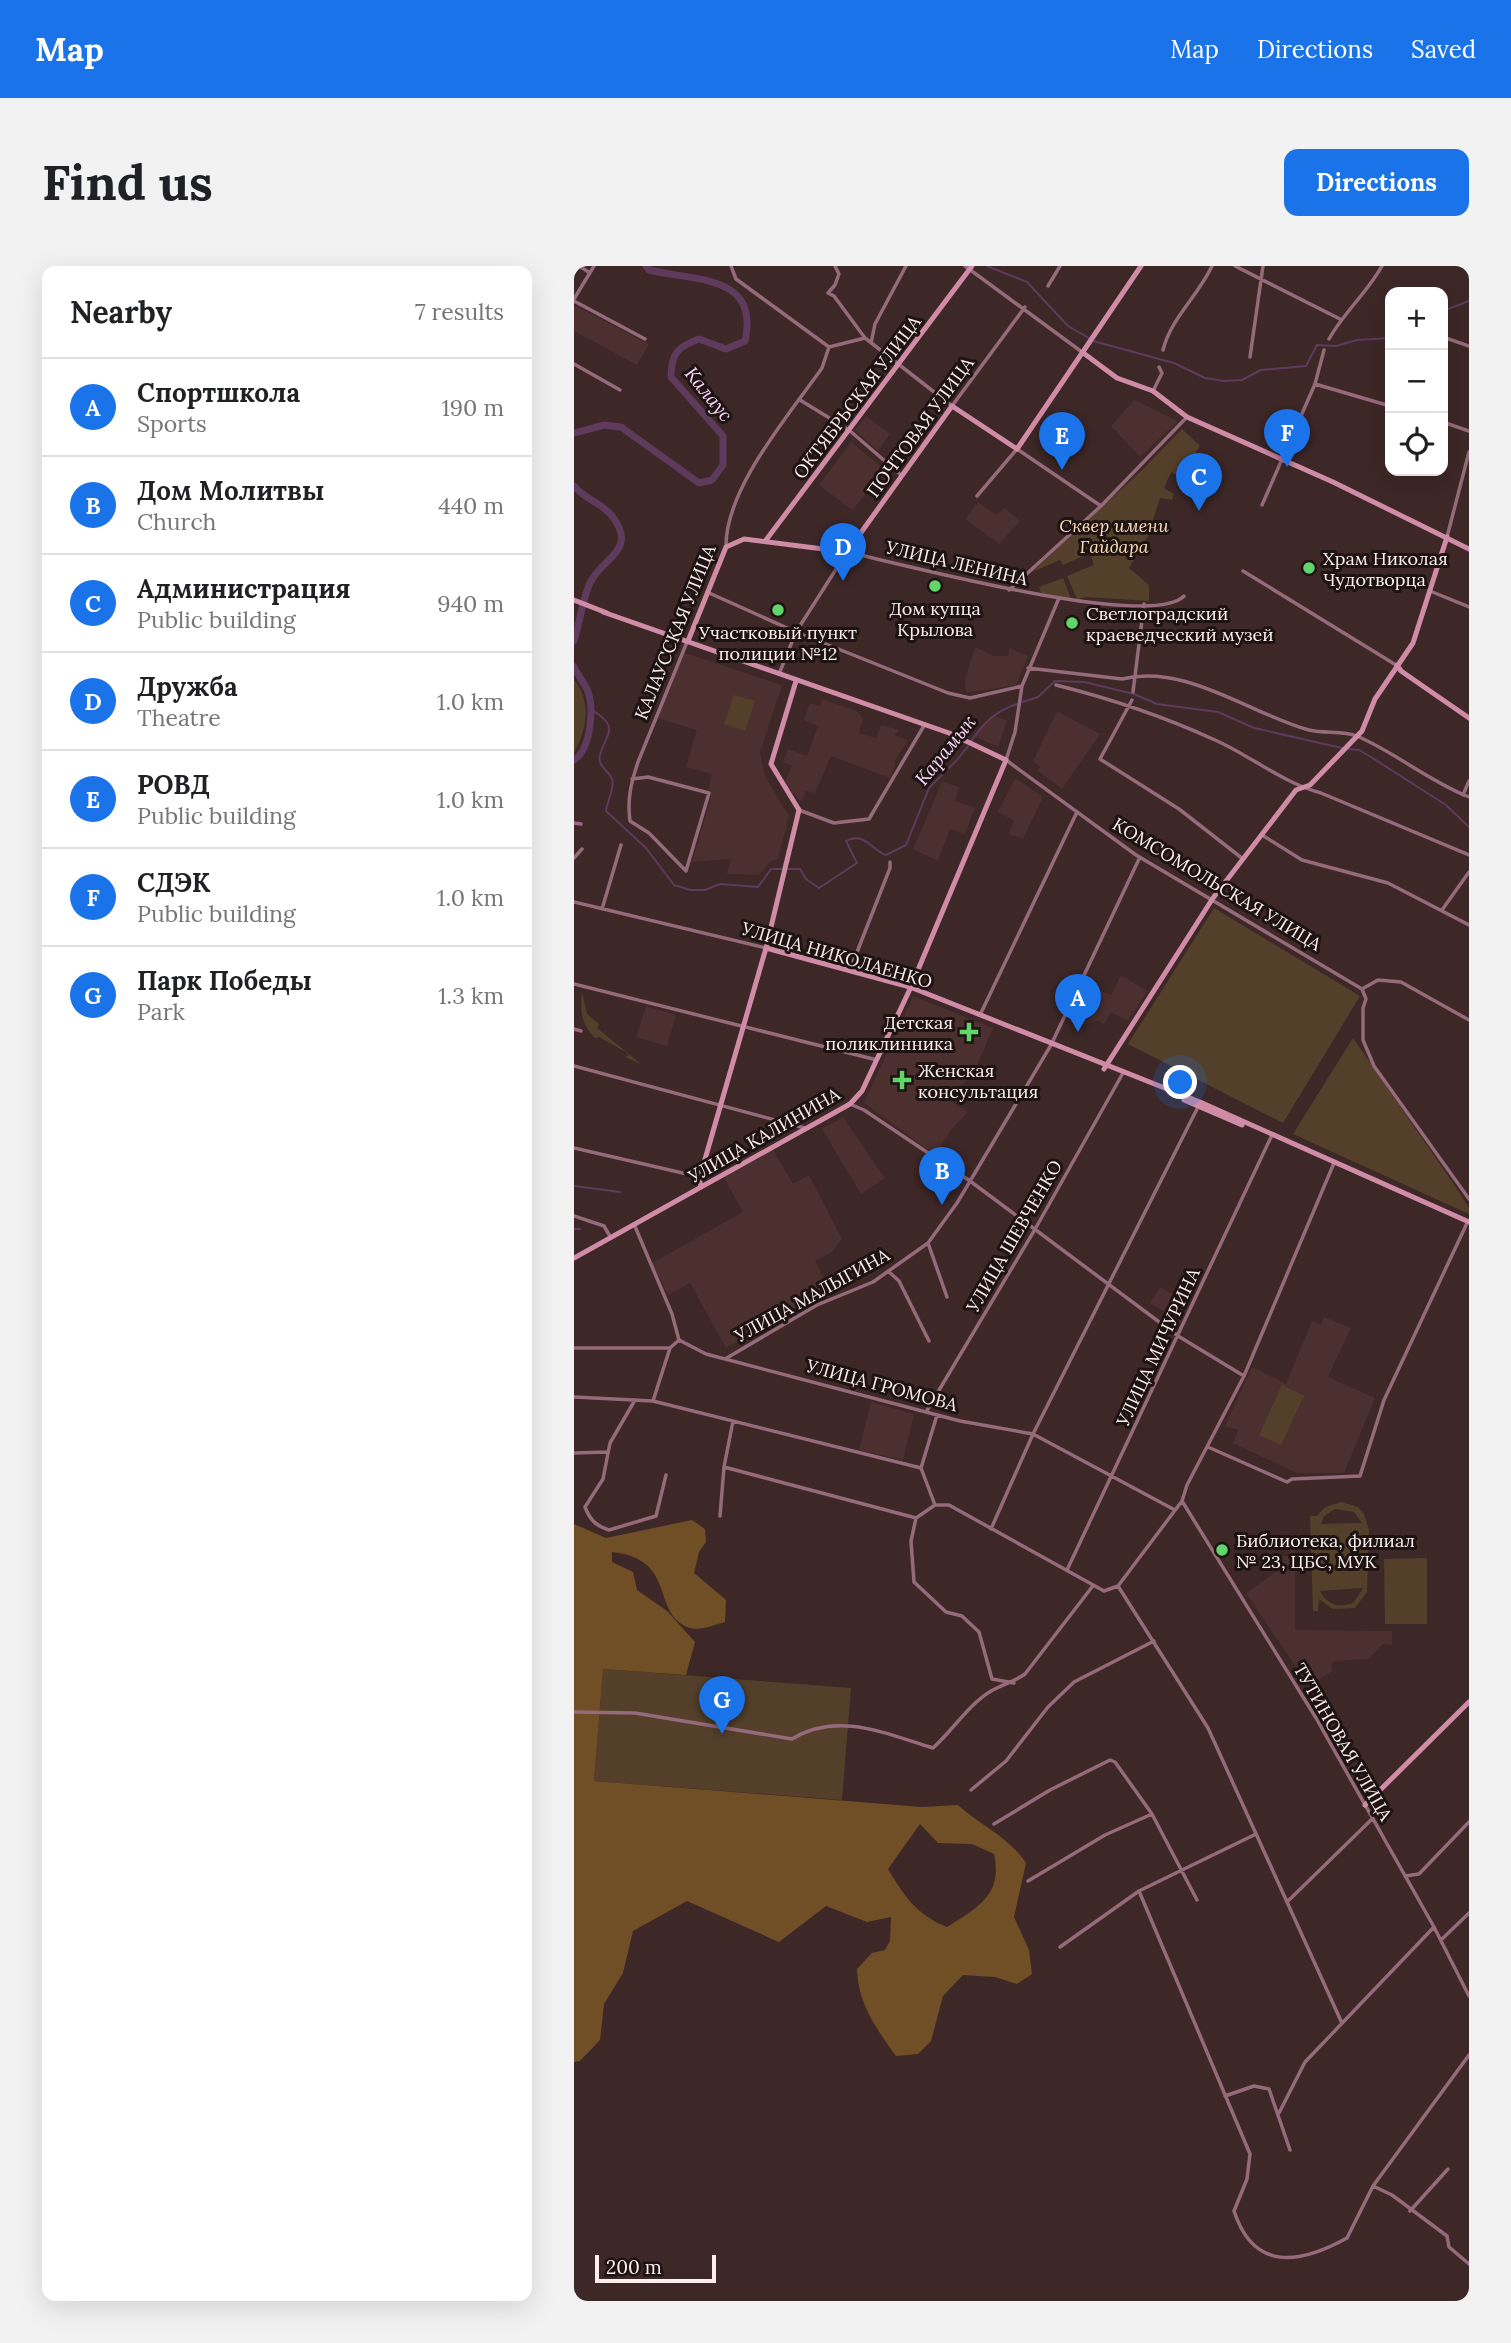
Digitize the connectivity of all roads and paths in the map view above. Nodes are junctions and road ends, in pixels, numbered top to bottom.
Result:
1 (579, 266) edge
2 (594, 266) edge
3 (731, 266) edge
4 (835, 266) edge
5 (898, 266) edge
6 (1060, 266) edge
7 (1141, 266) edge
8 (1212, 266) edge
9 (1235, 266) edge
10 (1263, 266) edge
11 (1382, 266) edge
12 (905, 267) edge
13 (969, 267) edge
14 (590, 273) junction
15 (1259, 278) junction
16 (1048, 286) dead end
17 (574, 300) edge
18 (1025, 307) junction
19 (1340, 320) junction
20 (864, 338) junction
21 (1329, 338) dead end
22 (645, 339) dead end
23 (1448, 339) edge
24 (871, 343) junction
25 (1469, 346) edge
26 (829, 347) junction
27 (1163, 350) dead end
28 (1324, 350) dead end
29 (1082, 352) junction
30 (1250, 357) dead end
31 (574, 364) edge
32 (899, 365) junction
33 (1159, 367) dead end
34 (1315, 384) junction
35 (620, 390) dead end
36 (1153, 391) junction
37 (800, 400) junction
38 (1385, 405) edge
39 (952, 406) junction
40 (1187, 417) junction
41 (1448, 424) edge
42 (849, 430) junction
43 (1469, 431) edge
44 (1017, 449) junction
45 (1469, 453) edge
46 (1282, 459) junction
47 (901, 475) junction
48 (977, 496) dead end
49 (1262, 505) dead end
50 (1101, 506) junction
51 (1447, 537) junction
52 (766, 540) junction
53 (726, 547) junction
54 (1469, 549) edge
55 (847, 552) junction
56 (1243, 571) dead end
57 (1009, 590) junction
58 (1430, 591) junction
59 (708, 592) junction
60 (1184, 596) dead end
61 (1059, 598) junction
62 (574, 600) edge
63 (1144, 604) junction
64 (1469, 607) edge
65 (796, 632) junction
66 (687, 641) junction
67 (1397, 665) junction
68 (1028, 668) junction
69 (779, 674) junction
70 (1135, 676) junction
71 (796, 681) junction
72 (1056, 685) dead end
73 (1021, 686) junction
74 (1133, 692) dead end
75 (1132, 699) dead end
76 (1129, 709) junction
77 (1469, 716) edge
78 (925, 724) junction
79 (1356, 736) junction
80 (1006, 760) junction
81 (632, 779) junction
82 (1469, 781) edge
83 (1301, 788) junction
84 (1464, 794) junction
85 (1469, 797) edge
86 (799, 810) junction
87 (1077, 812) junction
88 (574, 823) edge
89 (581, 824) dead end
90 (1262, 835) junction
91 (621, 845) dead end
92 (582, 849) dead end
93 (1469, 855) edge
94 (1140, 857) junction
95 (574, 858) edge
96 (1244, 859) junction
97 (890, 862) dead end
98 (1469, 872) edge
99 (1213, 898) junction
100 (574, 902) edge
101 (602, 909) junction
102 (1442, 910) junction
103 (1469, 925) edge
104 (766, 948) junction
105 (849, 972) junction
106 (574, 984) edge
107 (908, 986) junction
108 (1362, 989) junction
109 (980, 1015) junction
110 (1469, 1020) edge
111 (744, 1027) junction
112 (574, 1030) edge
113 (581, 1031) dead end
114 (1049, 1046) junction
115 (876, 1060) junction
116 (574, 1066) edge
117 (1105, 1068) junction
118 (1122, 1075) junction
119 (850, 1104) junction
120 (1199, 1104) junction
121 (721, 1105) junction
122 (804, 1128) junction
123 (1271, 1136) junction
124 (574, 1148) edge
125 (1335, 1165) junction
126 (700, 1177) junction
127 (970, 1181) junction
128 (701, 1186) junction
129 (1469, 1199) edge
130 (574, 1216) edge
131 (1468, 1223) edge
132 (634, 1225) junction
133 (1034, 1231) junction
134 (611, 1237) junction
135 (928, 1244) junction
136 (574, 1257) edge
137 (888, 1271) junction
138 (1111, 1285) junction
139 (947, 1297) dead end
140 (1178, 1336) junction
141 (679, 1340) junction
142 (929, 1341) dead end
143 (574, 1348) edge
144 (670, 1348) junction
145 (725, 1359) junction
146 (1244, 1376) junction
147 (574, 1397) edge
148 (635, 1400) junction
149 (653, 1401) junction
150 (926, 1412) junction
151 (937, 1415) junction
152 (733, 1421) junction
153 (1033, 1434) junction
154 (1208, 1447) junction
155 (607, 1452) junction
156 (574, 1453) edge
157 (723, 1467) junction
158 (921, 1468) junction
159 (666, 1475) dead end
160 (1112, 1479) junction
161 (1182, 1501) junction
162 (935, 1505) junction
163 (1173, 1509) junction
164 (720, 1516) dead end
165 (916, 1518) junction
166 (991, 1529) junction
167 (1067, 1570) junction
168 (1119, 1584) junction
169 (1092, 1587) junction
170 (1154, 1641) junction
171 (1014, 1683) junction
172 (1469, 1702) edge
173 (574, 1712) edge
174 (971, 1790) dead end
175 (1365, 1805) junction
176 (1152, 1814) junction
177 (1373, 1819) junction
178 (1469, 1822) edge
179 (995, 1824) dead end
180 (1256, 1834) junction
181 (1181, 1869) junction
182 (1405, 1876) junction
183 (1028, 1881) dead end
184 (1139, 1891) junction
185 (1197, 1900) dead end
186 (1287, 1902) junction
187 (1469, 1913) edge
188 (1434, 1927) junction
189 (1441, 1941) junction
190 (1060, 1947) dead end
191 (1469, 1996) edge
192 (1341, 2021) junction
193 (1469, 2055) edge
194 (1225, 2096) junction
195 (1279, 2113) junction
196 (1290, 2150) dead end
197 (1448, 2169) dead end
198 (1373, 2186) junction
199 (1410, 2211) junction
200 (1469, 2264) edge

1 - 14 street
2 - 14 street
3 - 26 street
4 - 20 street
5 - 12 street
6 - 16 street
7 - 29 main road
8 - 27 street
9 - 15 street
10 - 15 street
11 - 19 street
12 - 24 street
13 - 18 street
13 - 32 main road, ОКТЯБРЬСКАЯ УЛИЦА
14 - 17 street
15 - 19 street
15 - 30 street
17 - 22 street
18 - 29 street
18 - 39 street, ПОЧТОВАЯ УЛИЦА
19 - 21 street
20 - 24 street
20 - 26 street
23 - 25 street
24 - 32 street
26 - 37 street, КАЛАУССКАЯ УЛИЦА
28 - 34 street
29 - 36 main road
29 - 44 main road
31 - 35 street
32 - 39 street
32 - 42 main road, ОКТЯБРЬСКАЯ УЛИЦА
33 - 36 street
34 - 38 street
34 - 46 street
36 - 40 main road
37 - 42 street
37 - 53 street, КАЛАУССКАЯ УЛИЦА
39 - 44 main road
39 - 47 main road, ПОЧТОВАЯ УЛИЦА
40 - 46 main road
40 - 50 street
41 - 43 street
42 - 47 street
42 - 52 main road, ОКТЯБРЬСКАЯ УЛИЦА
44 - 48 street
44 - 50 street
45 - 51 street
46 - 49 street
46 - 51 main road
47 - 55 main road, ПОЧТОВАЯ УЛИЦА
50 - 57 street
51 - 54 main road
51 - 58 main road
52 - 53 main road, УЛИЦА ЛЕНИНА
52 - 55 main road, УЛИЦА ЛЕНИНА
53 - 59 main road, КАЛАУССКАЯ УЛИЦА
55 - 57 street, УЛИЦА ЛЕНИНА
55 - 65 street, ПОЧТОВАЯ УЛИЦА
56 - 67 street
57 - 61 street, УЛИЦА ЛЕНИНА
58 - 64 street
58 - 67 main road
59 - 65 street
59 - 66 main road, КАЛАУССКАЯ УЛИЦА
60 - 63 street, УЛИЦА ЛЕНИНА
61 - 63 street, УЛИЦА ЛЕНИНА
61 - 68 street
62 - 66 main road, КОМСОМОЛЬСКАЯ УЛИЦА
63 - 70 street
65 - 69 street, ПОЧТОВАЯ УЛИЦА
65 - 73 street
66 - 69 main road, КОМСОМОЛЬСКАЯ УЛИЦА
66 - 81 street, КАЛАУССКАЯ УЛИЦА
67 - 77 main road
67 - 79 main road
68 - 70 street
68 - 73 street
69 - 71 main road, КОМСОМОЛЬСКАЯ УЛИЦА
70 - 74 street
70 - 79 street
71 - 78 main road, КОМСОМОЛЬСКАЯ УЛИЦА
71 - 86 main road
72 - 76 street
73 - 80 street, УЛИЦА КАЛИНИНА
75 - 76 street
76 - 83 street
76 - 96 street
78 - 80 main road, КОМСОМОЛЬСКАЯ УЛИЦА
78 - 86 street
79 - 83 main road
79 - 84 street
80 - 87 street, КОМСОМОЛЬСКАЯ УЛИЦА
80 - 107 main road, УЛИЦА КАЛИНИНА
81 - 81 street, КАЛАУССКАЯ УЛИЦА
82 - 84 street
83 - 90 main road
83 - 93 street
84 - 85 street
86 - 104 main road
87 - 94 street, КОМСОМОЛЬСКАЯ УЛИЦА
87 - 109 street
88 - 89 street
90 - 96 main road
90 - 102 street
91 - 101 street
92 - 95 street
94 - 99 street, КОМСОМОЛЬСКАЯ УЛИЦА
94 - 114 street, УЛИЦА МАЛЫГИНА
96 - 99 main road
97 - 105 street
98 - 102 street
99 - 108 street, КОМСОМОЛЬСКАЯ УЛИЦА
99 - 117 main road
100 - 101 street, УЛИЦА НИКОЛАЕНКО
101 - 104 street, УЛИЦА НИКОЛАЕНКО
102 - 103 street
104 - 105 main road, УЛИЦА НИКОЛАЕНКО
104 - 111 main road
105 - 107 main road, УЛИЦА НИКОЛАЕНКО
106 - 111 street
107 - 109 main road, УЛИЦА НИКОЛАЕНКО
107 - 114 main road, УЛИЦА НИКОЛАЕНКО
107 - 115 main road, УЛИЦА КАЛИНИНА
108 - 110 street
108 - 129 street
109 - 114 main road, УЛИЦА НИКОЛАЕНКО
111 - 115 street
111 - 121 main road
112 - 113 street
114 - 117 main road, УЛИЦА НИКОЛАЕНКО
114 - 127 street, УЛИЦА МАЛЫГИНА
115 - 119 main road, УЛИЦА КАЛИНИНА
115 - 122 main road
116 - 121 street
117 - 118 main road, УЛИЦА НИКОЛАЕНКО
118 - 120 main road, УЛИЦА НИКОЛАЕНКО
118 - 133 street, УЛИЦА ШЕВЧЕНКО
119 - 122 main road, УЛИЦА КАЛИНИНА
119 - 127 street
120 - 123 main road, УЛИЦА НИКОЛАЕНКО
120 - 138 street
121 - 122 street
121 - 126 main road
122 - 128 main road, УЛИЦА КАЛИНИНА
123 - 125 main road, УЛИЦА НИКОЛАЕНКО
123 - 140 street, УЛИЦА МИЧУРИНА
124 - 126 street
125 - 131 main road, УЛИЦА НИКОЛАЕНКО
125 - 131 main road, УЛИЦА НИКОЛАЕНКО
125 - 146 street
126 - 128 main road
127 - 133 street
127 - 135 street, УЛИЦА МАЛЫГИНА
128 - 132 main road, УЛИЦА КАЛИНИНА
130 - 134 street
131 - 154 street
132 - 134 main road, УЛИЦА КАЛИНИНА
132 - 141 street
133 - 138 street
133 - 150 street, УЛИЦА ШЕВЧЕНКО
134 - 136 main road, УЛИЦА КАЛИНИНА
135 - 137 street, УЛИЦА МАЛЫГИНА
135 - 139 street
137 - 142 street
137 - 145 street, УЛИЦА МАЛЫГИНА
138 - 140 street
138 - 153 street
140 - 146 street
140 - 160 street, УЛИЦА МИЧУРИНА
141 - 144 street
141 - 145 street, УЛИЦА ГРОМОВА
143 - 144 street
144 - 149 street
145 - 150 street, УЛИЦА ГРОМОВА
146 - 154 street
147 - 148 street
148 - 149 street
148 - 155 street
149 - 152 street
150 - 151 street, УЛИЦА ГРОМОВА
151 - 153 street, УЛИЦА ГРОМОВА
151 - 158 street
152 - 157 street
152 - 158 street
153 - 160 street, УЛИЦА ГРОМОВА
153 - 166 street
154 - 161 street
155 - 156 street
155 - 159 street
157 - 164 street
157 - 165 street
158 - 162 street
160 - 163 street, УЛИЦА ГРОМОВА
160 - 167 street, УЛИЦА МИЧУРИНА
161 - 163 street
161 - 175 street, ТУТИНОВАЯ УЛИЦА
162 - 165 street
162 - 166 street
163 - 168 street
165 - 171 street
166 - 167 street
167 - 169 street
168 - 169 street
168 - 170 street
169 - 171 street
170 - 174 street
170 - 180 street
171 - 173 street
172 - 175 main road
175 - 177 street, ТУТИНОВАЯ УЛИЦА
176 - 179 street
176 - 181 street
176 - 183 street
177 - 182 street, ТУТИНОВАЯ УЛИЦА
177 - 186 street
178 - 182 street
180 - 181 street
180 - 186 street
181 - 184 street
181 - 185 street
182 - 188 street, ТУТИНОВАЯ УЛИЦА
184 - 190 street
184 - 194 street
186 - 192 street
187 - 189 street
188 - 189 street, ТУТИНОВАЯ УЛИЦА
188 - 192 street
189 - 191 street, ТУТИНОВАЯ УЛИЦА
192 - 195 street
193 - 198 street
194 - 195 street
194 - 198 street
195 - 196 street
197 - 199 street
198 - 199 street
199 - 200 street

